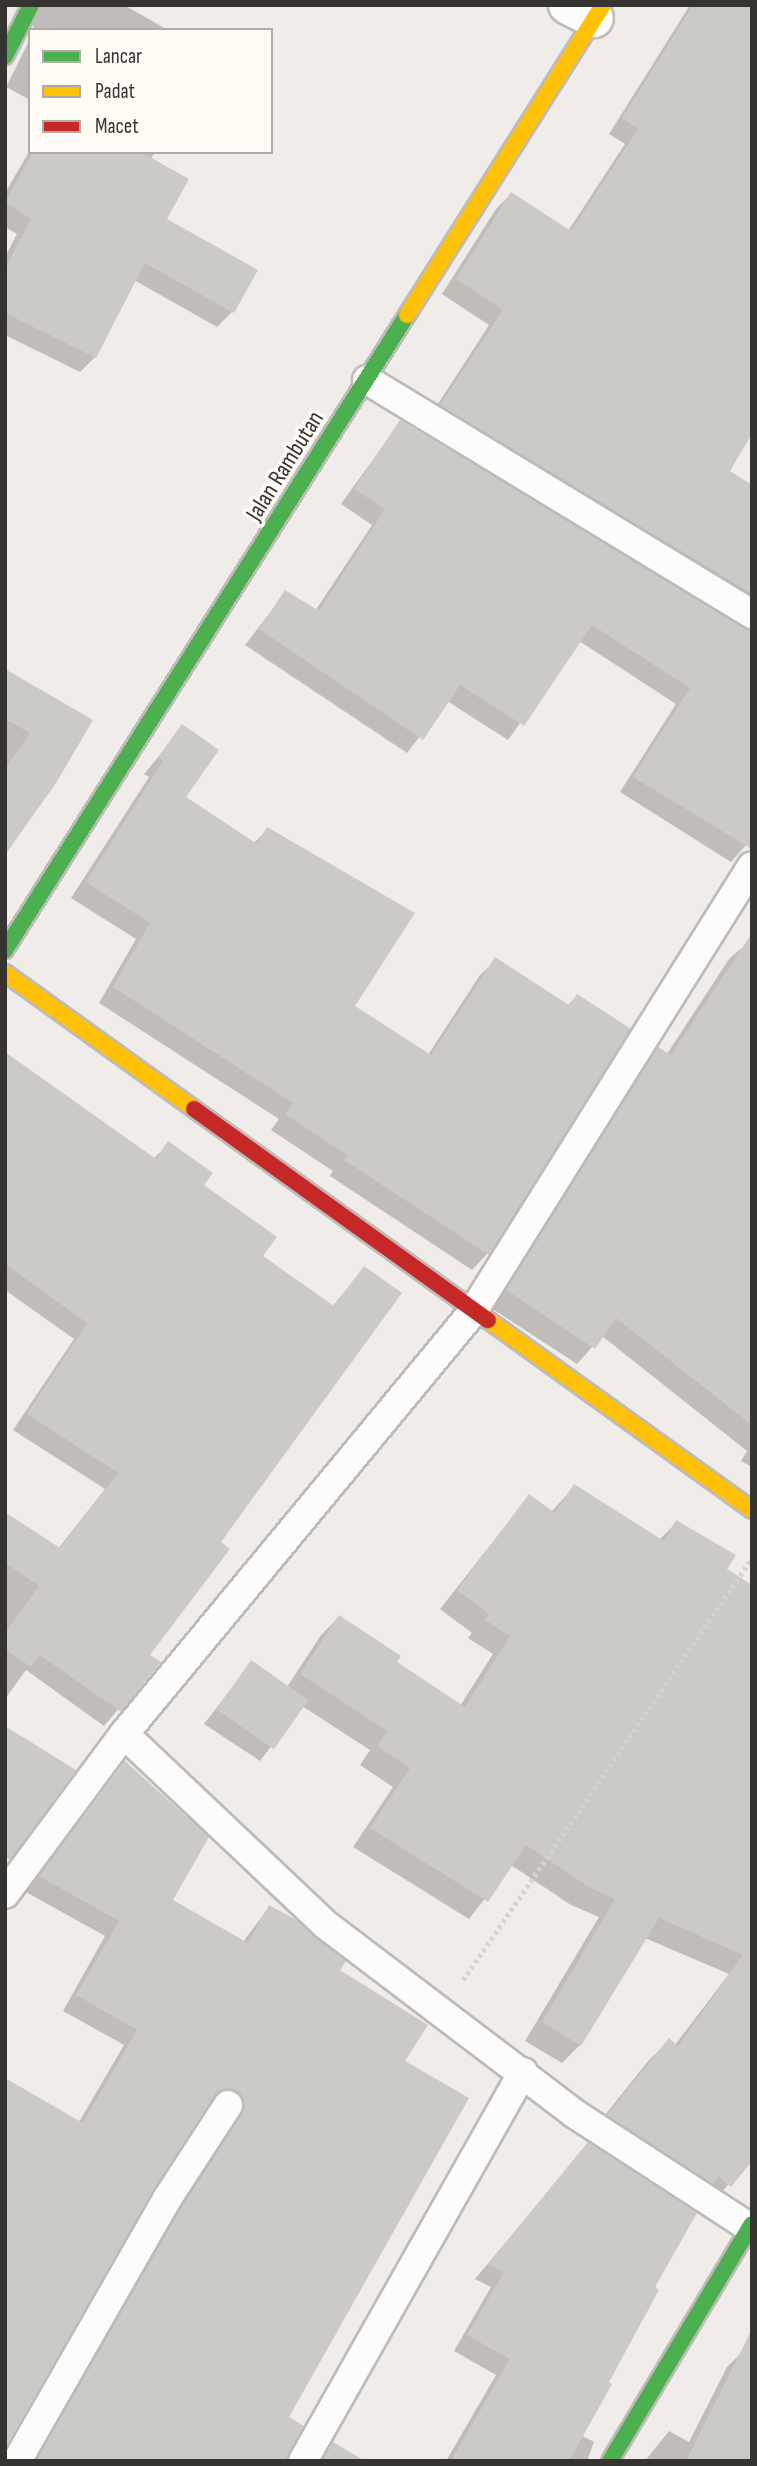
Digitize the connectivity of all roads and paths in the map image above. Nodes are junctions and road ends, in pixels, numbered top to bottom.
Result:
1 (31, 5) edge
2 (588, 10) edge
3 (5, 57) edge
4 (367, 380) junction
5 (752, 614) edge
6 (752, 866) edge
7 (5, 950) edge
8 (5, 973) edge
9 (472, 1313) junction
10 (752, 1510) edge
11 (752, 1558) edge
12 (124, 1734) junction
13 (5, 1894) edge
14 (441, 2013) junction
15 (523, 2072) junction
16 (228, 2105) dead end
17 (751, 2225) edge
18 (17, 2461) edge
19 (303, 2461) edge
20 (610, 2461) edge

1 - 3 street
2 - 4 street, Jalan Rambutan
4 - 5 lane
4 - 7 street, Jalan Rambutan
6 - 9 lane
8 - 9 street
9 - 10 street
9 - 12 lane
11 - 14 path
12 - 13 lane
12 - 14 lane
14 - 15 lane
15 - 17 lane
15 - 19 lane
16 - 18 lane
17 - 20 street

